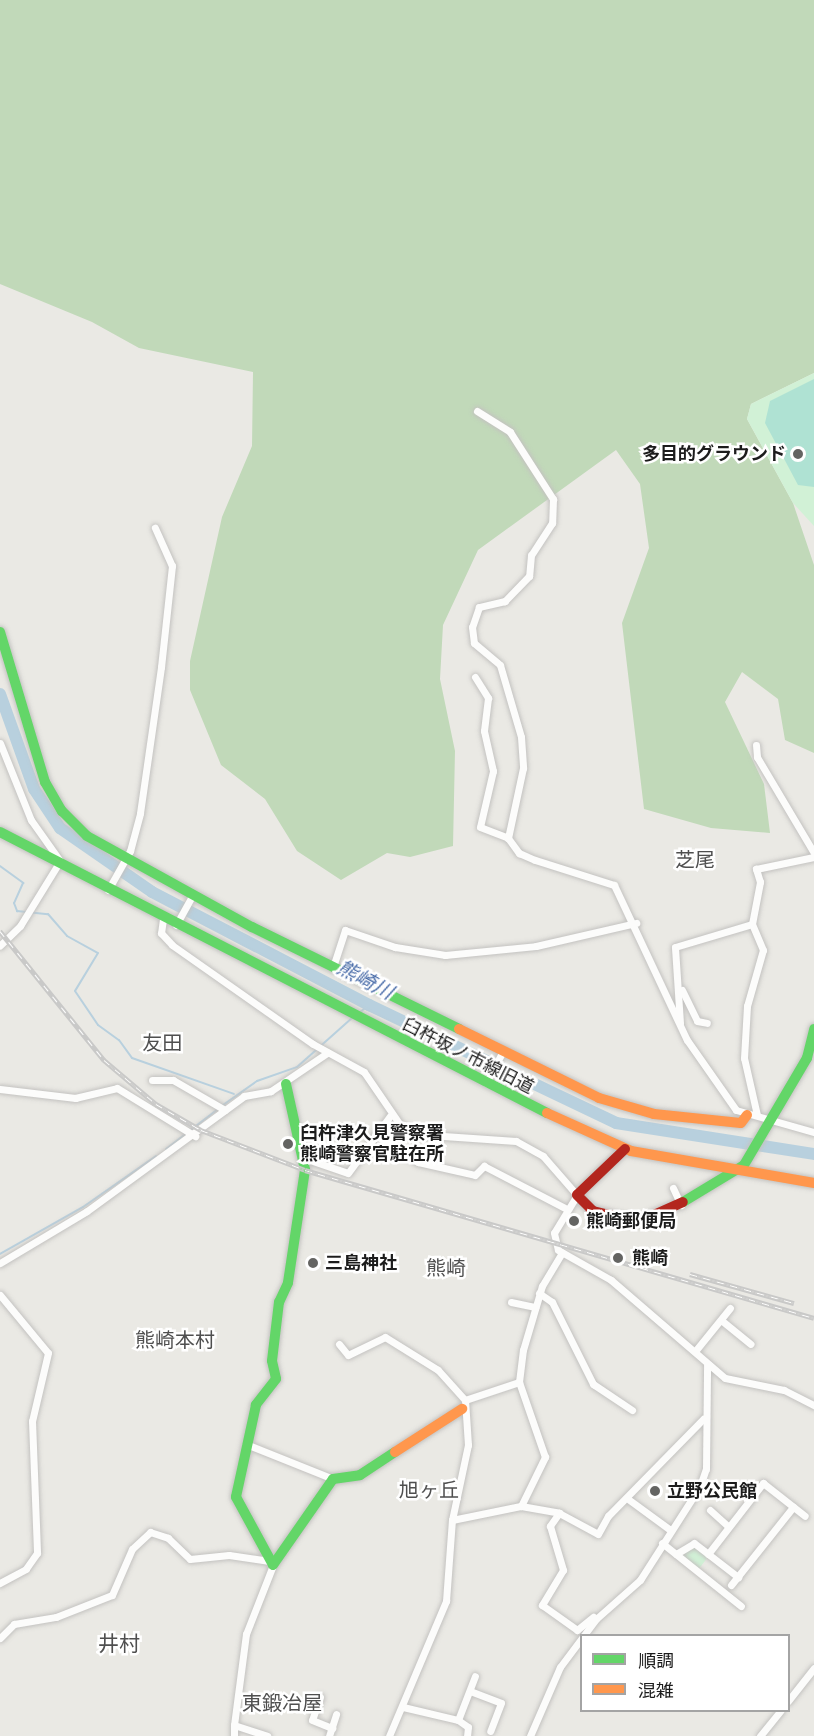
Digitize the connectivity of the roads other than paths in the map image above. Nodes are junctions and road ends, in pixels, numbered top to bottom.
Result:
1 (477, 411) dead end
2 (155, 528) dead end
3 (0, 632) edge
4 (474, 676) dead end
5 (0, 743) edge
6 (756, 745) dead end
7 (0, 832) edge
8 (508, 838) junction
9 (814, 855) edge
10 (126, 858) junction
11 (59, 864) junction
12 (110, 887) junction
13 (192, 896) junction
14 (163, 919) junction
15 (177, 923) junction
16 (636, 923) junction
17 (752, 924) junction
18 (0, 945) edge
19 (333, 967) junction
20 (679, 986) junction
21 (680, 1023) junction
22 (707, 1023) dead end
23 (814, 1029) edge
24 (503, 1050) junction
25 (325, 1052) junction
26 (152, 1080) dead end
27 (487, 1081) junction
28 (286, 1083) junction
29 (0, 1089) edge
30 (223, 1107) junction
31 (752, 1115) junction
32 (390, 1116) junction
33 (767, 1120) junction
34 (814, 1132) edge
35 (191, 1133) junction
36 (375, 1135) junction
37 (625, 1149) junction
38 (304, 1158) junction
39 (741, 1167) junction
40 (814, 1182) edge
41 (673, 1188) dead end
42 (577, 1195) junction
43 (680, 1204) junction
44 (567, 1209) junction
45 (562, 1253) junction
46 (0, 1263) edge
47 (539, 1293) junction
48 (0, 1295) edge
49 (511, 1302) dead end
50 (535, 1307) junction
51 (730, 1308) dead end
52 (720, 1320) junction
53 (339, 1344) dead end
54 (751, 1344) dead end
55 (696, 1350) junction
56 (707, 1365) junction
57 (519, 1382) junction
58 (463, 1404) junction
59 (814, 1405) edge
60 (632, 1410) dead end
61 (703, 1418) junction
62 (246, 1444) junction
63 (333, 1479) junction
64 (628, 1498) junction
65 (521, 1506) junction
66 (793, 1507) junction
67 (710, 1510) dead end
68 (559, 1513) junction
69 (805, 1516) dead end
70 (452, 1520) junction
71 (729, 1527) junction
72 (669, 1529) junction
73 (662, 1543) junction
74 (676, 1554) junction
75 (708, 1554) junction
76 (272, 1563) junction
77 (738, 1577) junction
78 (0, 1583) edge
79 (731, 1585) dead end
80 (741, 1606) dead end
81 (603, 1611) junction
82 (585, 1634) edge
83 (0, 1638) edge
84 (580, 1641) edge
85 (814, 1668) edge
86 (475, 1676) dead end
87 (470, 1691) junction
88 (320, 1697) dead end
89 (790, 1700) edge
90 (403, 1707) junction
91 (779, 1712) edge
92 (336, 1714) dead end
93 (458, 1720) junction
94 (234, 1725) junction
95 (490, 1731) dead end
96 (330, 1732) edge
97 (234, 1736) edge
98 (267, 1736) edge
99 (389, 1736) edge
100 (467, 1736) edge
101 (530, 1736) edge
102 (760, 1736) edge

1 - 8 street
2 - 10 street
3 - 10 street
4 - 8 street
5 - 11 street
6 - 9 street
7 - 11 street, 臼杵坂ノ市線旧道
8 - 16 street
9 - 17 street
10 - 12 street
10 - 13 street
11 - 12 street, 臼杵坂ノ市線旧道
11 - 18 street
12 - 14 street, 臼杵坂ノ市線旧道
13 - 15 street
13 - 19 street
14 - 15 street, 臼杵坂ノ市線旧道
14 - 25 street
15 - 27 street, 臼杵坂ノ市線旧道
16 - 19 street
16 - 21 street
17 - 20 street
17 - 31 street
19 - 24 street
20 - 21 street
20 - 22 street
21 - 31 street
23 - 33 street
24 - 27 street
24 - 31 street
25 - 28 street
25 - 32 street
26 - 30 street
27 - 37 street, 臼杵坂ノ市線旧道
28 - 30 street
28 - 38 street
29 - 35 street
30 - 35 street
31 - 33 street
32 - 36 street
32 - 42 street
33 - 34 street
33 - 39 street
35 - 46 street
36 - 38 street
36 - 44 street
37 - 39 street, 臼杵坂ノ市線旧道
37 - 42 street
38 - 62 street
39 - 40 street, 臼杵坂ノ市線旧道
39 - 43 street
41 - 43 street
42 - 43 street
42 - 44 street
44 - 45 street
45 - 47 street
45 - 55 street
47 - 50 street
47 - 60 street
48 - 78 street
49 - 50 street
50 - 57 street
51 - 52 street
52 - 54 street
52 - 55 street
53 - 58 street
55 - 56 street
56 - 59 street
56 - 61 street
57 - 58 street
57 - 65 street
58 - 63 street
58 - 70 street
61 - 64 street
61 - 72 street
62 - 63 street
62 - 76 street
63 - 76 street
64 - 68 street
64 - 72 street
65 - 68 street
65 - 70 street
66 - 69 street
66 - 71 street
66 - 77 street
67 - 71 street
68 - 81 street
70 - 90 street
71 - 75 street
72 - 73 street
73 - 74 street
73 - 81 street
74 - 75 street
74 - 80 street
75 - 77 street
76 - 83 street
76 - 94 street
77 - 79 street
81 - 82 street
84 - 101 street
85 - 89 street
86 - 87 street
87 - 93 street
87 - 95 street
88 - 96 street
90 - 93 street
90 - 99 street
91 - 102 street
92 - 96 street
93 - 100 street
94 - 97 street
94 - 98 street

